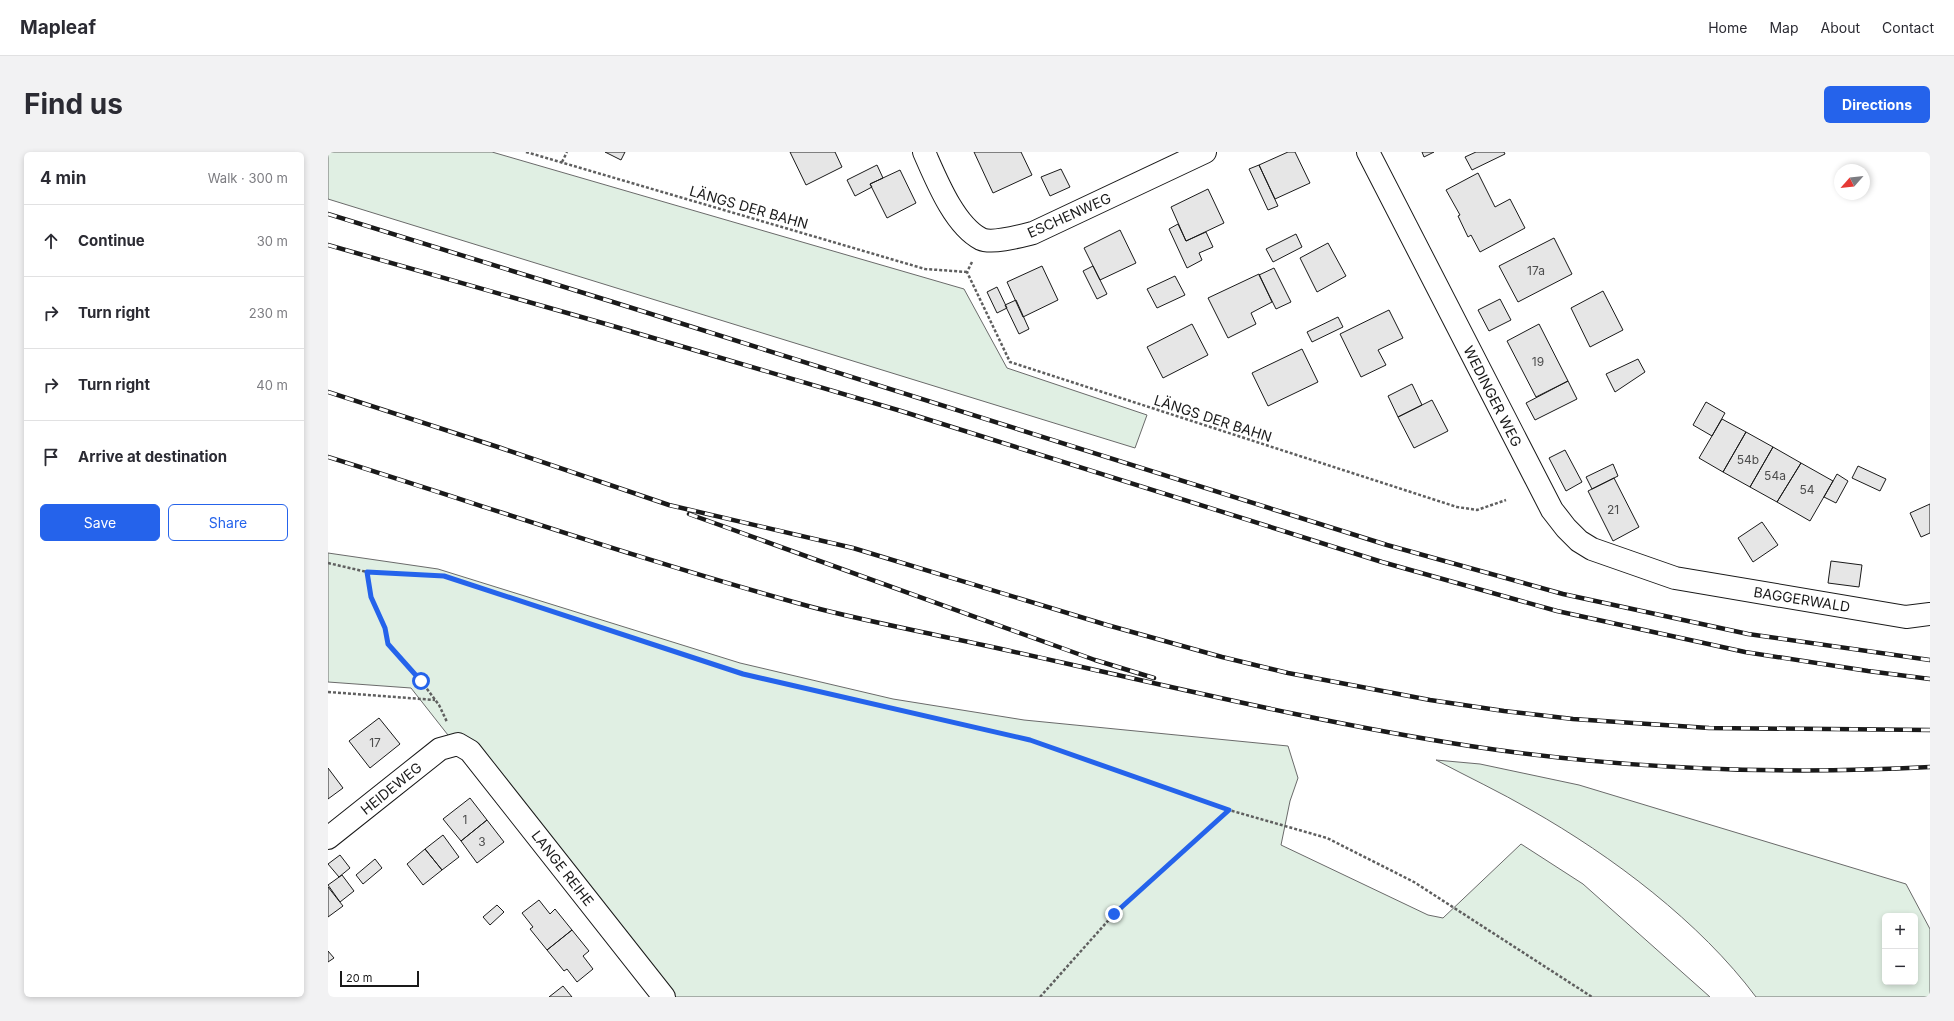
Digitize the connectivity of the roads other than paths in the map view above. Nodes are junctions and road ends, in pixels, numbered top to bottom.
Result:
1 (924, 152) edge
2 (1205, 152) edge
3 (1368, 152) edge
4 (1675, 578) joint
5 (1930, 614) edge
6 (458, 744) joint
7 (328, 838) edge
8 (664, 997) edge

1 - 2 street, ESCHENWEG
3 - 4 street, WEDINGER WEG
4 - 5 street, BAGGERWALD
6 - 7 street, HEIDEWEG
6 - 8 street, LANGE REIHE

